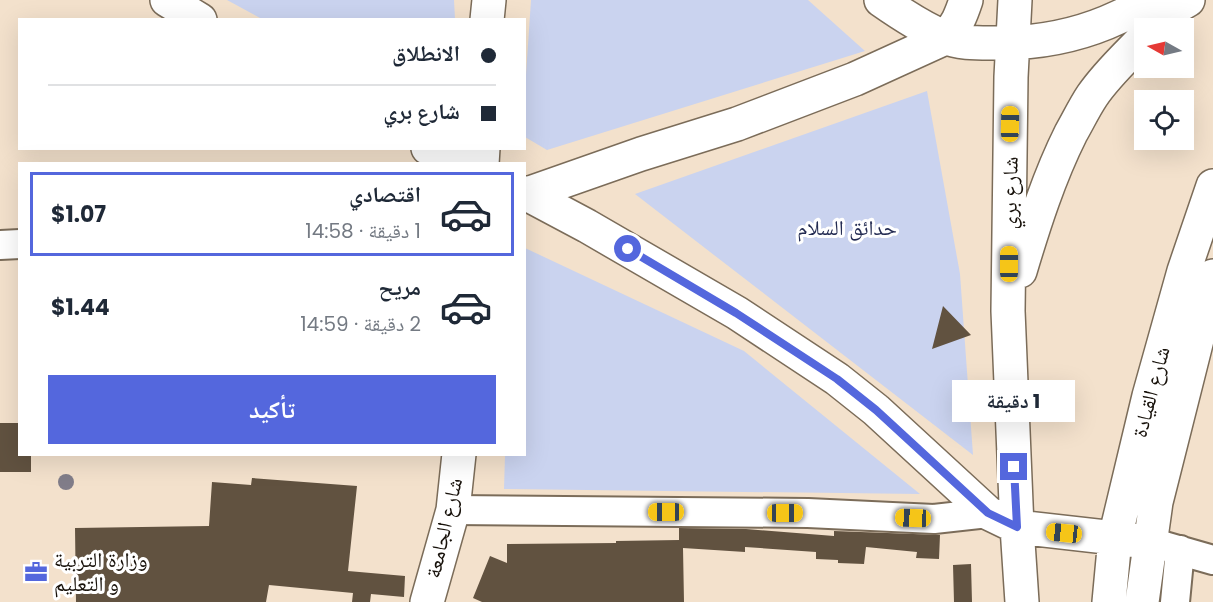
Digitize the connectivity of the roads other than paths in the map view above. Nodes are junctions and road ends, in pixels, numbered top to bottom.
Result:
1 (167, 0) edge
2 (489, 0) edge
3 (881, 0) edge
4 (966, 0) edge
5 (1014, 0) edge
6 (1152, 0) edge
7 (1188, 0) edge
8 (197, 18) edge
9 (487, 18) edge
10 (1164, 18) edge
11 (945, 38) junction
12 (1012, 43) junction
13 (1134, 48) edge
14 (432, 150) edge
15 (457, 162) edge
16 (1213, 186) edge
17 (526, 193) edge
18 (18, 244) edge
19 (0, 245) edge
20 (1213, 276) edge
21 (1008, 311) junction
22 (459, 456) edge
23 (453, 510) junction
24 (988, 513) junction
25 (1017, 527) junction
26 (1115, 538) junction
27 (1165, 546) junction
28 (1213, 560) edge
29 (427, 602) edge
30 (1022, 602) edge
31 (1109, 602) edge
32 (1142, 602) edge
33 (1175, 602) edge

1 - 8 main road
2 - 9 main road
3 - 11 main road
4 - 11 main road
5 - 12 main road, شارع بري
6 - 12 main road
7 - 10 main road
11 - 12 main road
11 - 17 main road
12 - 21 main road, شارع بري
13 - 21 main road
14 - 15 main road
16 - 26 main road, شارع القيادة
17 - 24 main road
18 - 19 street
20 - 27 main road, شارع القيادة
21 - 25 main road, شارع بري
22 - 23 main road, شارع الجامعة
23 - 24 street
23 - 29 main road, شارع الجامعة
24 - 25 main road
25 - 26 main road
25 - 30 main road, شارع بري
26 - 27 main road
26 - 31 main road, شارع القيادة
27 - 28 street
27 - 32 main road, شارع القيادة
27 - 33 street, شارع القيادة

